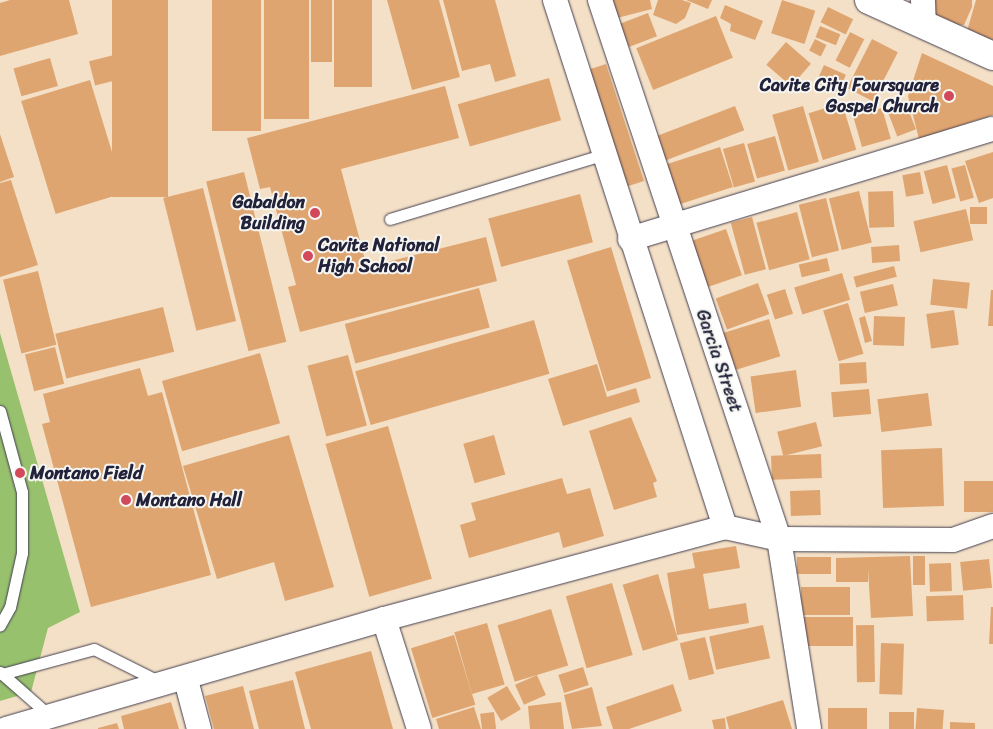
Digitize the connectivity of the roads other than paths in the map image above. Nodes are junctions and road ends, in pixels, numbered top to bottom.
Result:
1 (555, 0) edge
2 (600, 0) edge
3 (869, 0) edge
4 (924, 12) edge
5 (993, 56) edge
6 (993, 128) edge
7 (602, 155) junction
8 (390, 219) dead end
9 (674, 225) junction
10 (630, 239) junction
11 (0, 411) edge
12 (993, 526) edge
13 (725, 527) junction
14 (779, 539) junction
15 (384, 619) junction
16 (0, 625) edge
17 (1, 673) edge
18 (176, 683) junction
19 (51, 717) junction
20 (6, 729) edge
21 (199, 729) edge
22 (419, 729) edge
23 (809, 729) edge

1 - 7 street
2 - 9 street, Garcia Street
3 - 4 street
4 - 5 street
6 - 9 street
7 - 8 lane
7 - 10 street
9 - 10 street
9 - 14 street, Garcia Street
10 - 13 street
11 - 16 lane
12 - 14 street
13 - 14 street
13 - 15 street
14 - 23 street, Garcia Street
15 - 18 street
15 - 22 street
17 - 18 lane
17 - 19 lane
18 - 19 street
18 - 21 street
19 - 20 street

